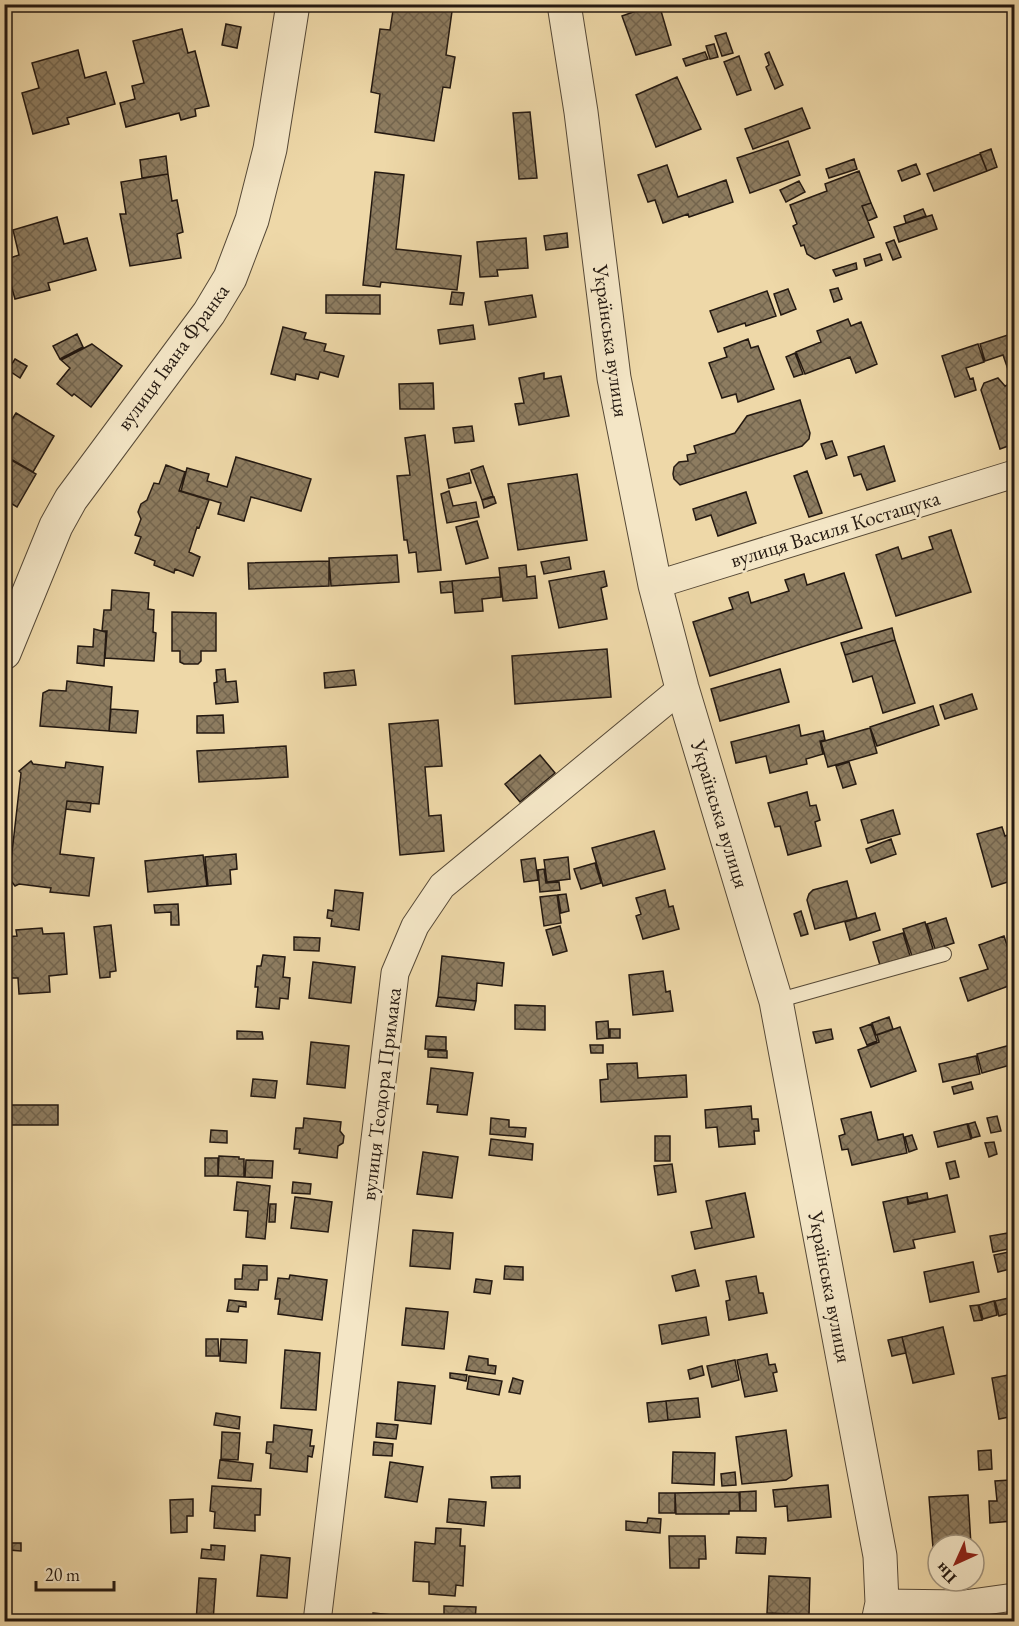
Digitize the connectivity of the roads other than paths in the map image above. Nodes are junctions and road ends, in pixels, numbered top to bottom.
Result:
1 (293, 4) edge
2 (564, 4) edge
3 (1014, 474) edge
4 (655, 585) junction
5 (4, 653) edge
6 (682, 688) junction
7 (944, 954) dead end
8 (776, 1001) junction
9 (1014, 1597) edge
10 (880, 1612) edge
11 (317, 1622) edge

1 - 5 street, вулиця Івана Франка
2 - 4 street, Українська вулиця
3 - 4 street, вулиця Василя Костащука
4 - 6 street, Українська вулиця
6 - 8 street, Українська вулиця
6 - 11 street, вулиця Теодора Примака
7 - 8 lane
8 - 10 street, Українська вулиця
9 - 10 street

